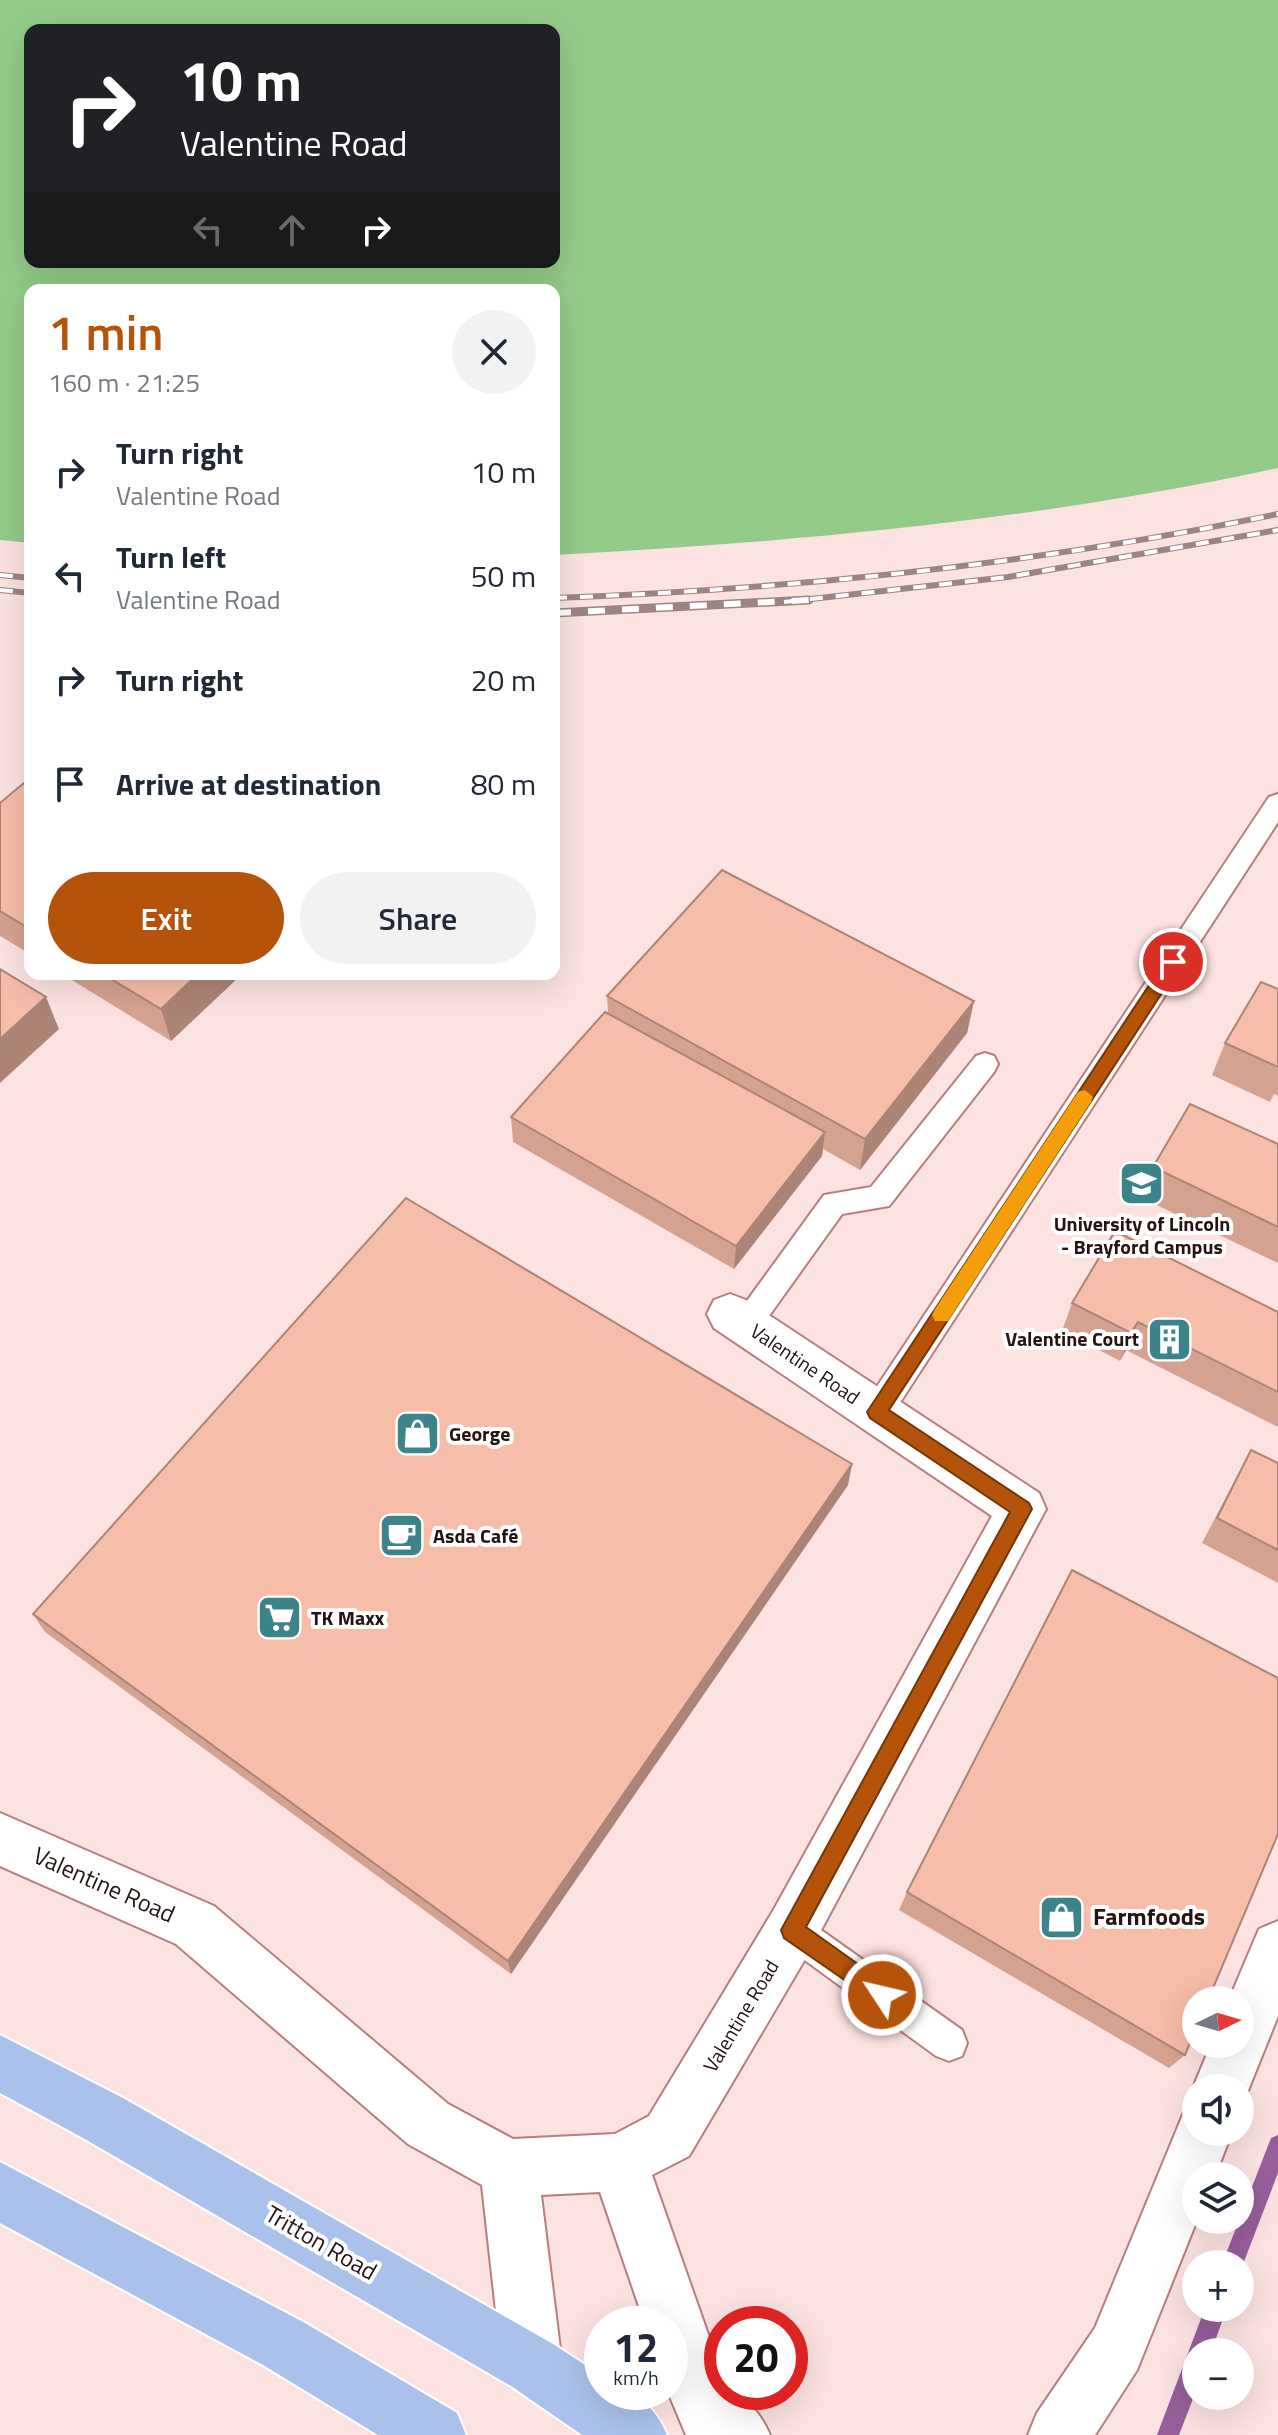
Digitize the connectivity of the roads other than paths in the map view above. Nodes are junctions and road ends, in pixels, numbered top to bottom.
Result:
1 (1278, 803) edge
2 (985, 1064) dead end
3 (738, 1319) joint
4 (877, 1412) junction
5 (0, 1839) edge
6 (792, 1930) junction
7 (1278, 1948) edge
8 (1254, 2008) edge
9 (949, 2043) dead end
10 (0, 2063) edge
11 (1198, 2146) edge
12 (619, 2162) junction
13 (509, 2168) junction
14 (0, 2191) edge
15 (532, 2365) junction
16 (435, 2435) edge
17 (636, 2435) edge
18 (739, 2435) edge
19 (1059, 2435) edge

1 - 4 lane
2 - 3 lane
3 - 4 street, Valentine Road
4 - 6 street, Valentine Road
5 - 13 street, Valentine Road
6 - 9 lane
6 - 12 street, Valentine Road
7 - 8 street
10 - 15 main road, Tritton Road
11 - 19 street
12 - 13 street, Valentine Road
12 - 18 street
13 - 15 street
14 - 16 main road
15 - 17 main road, Tritton Road

